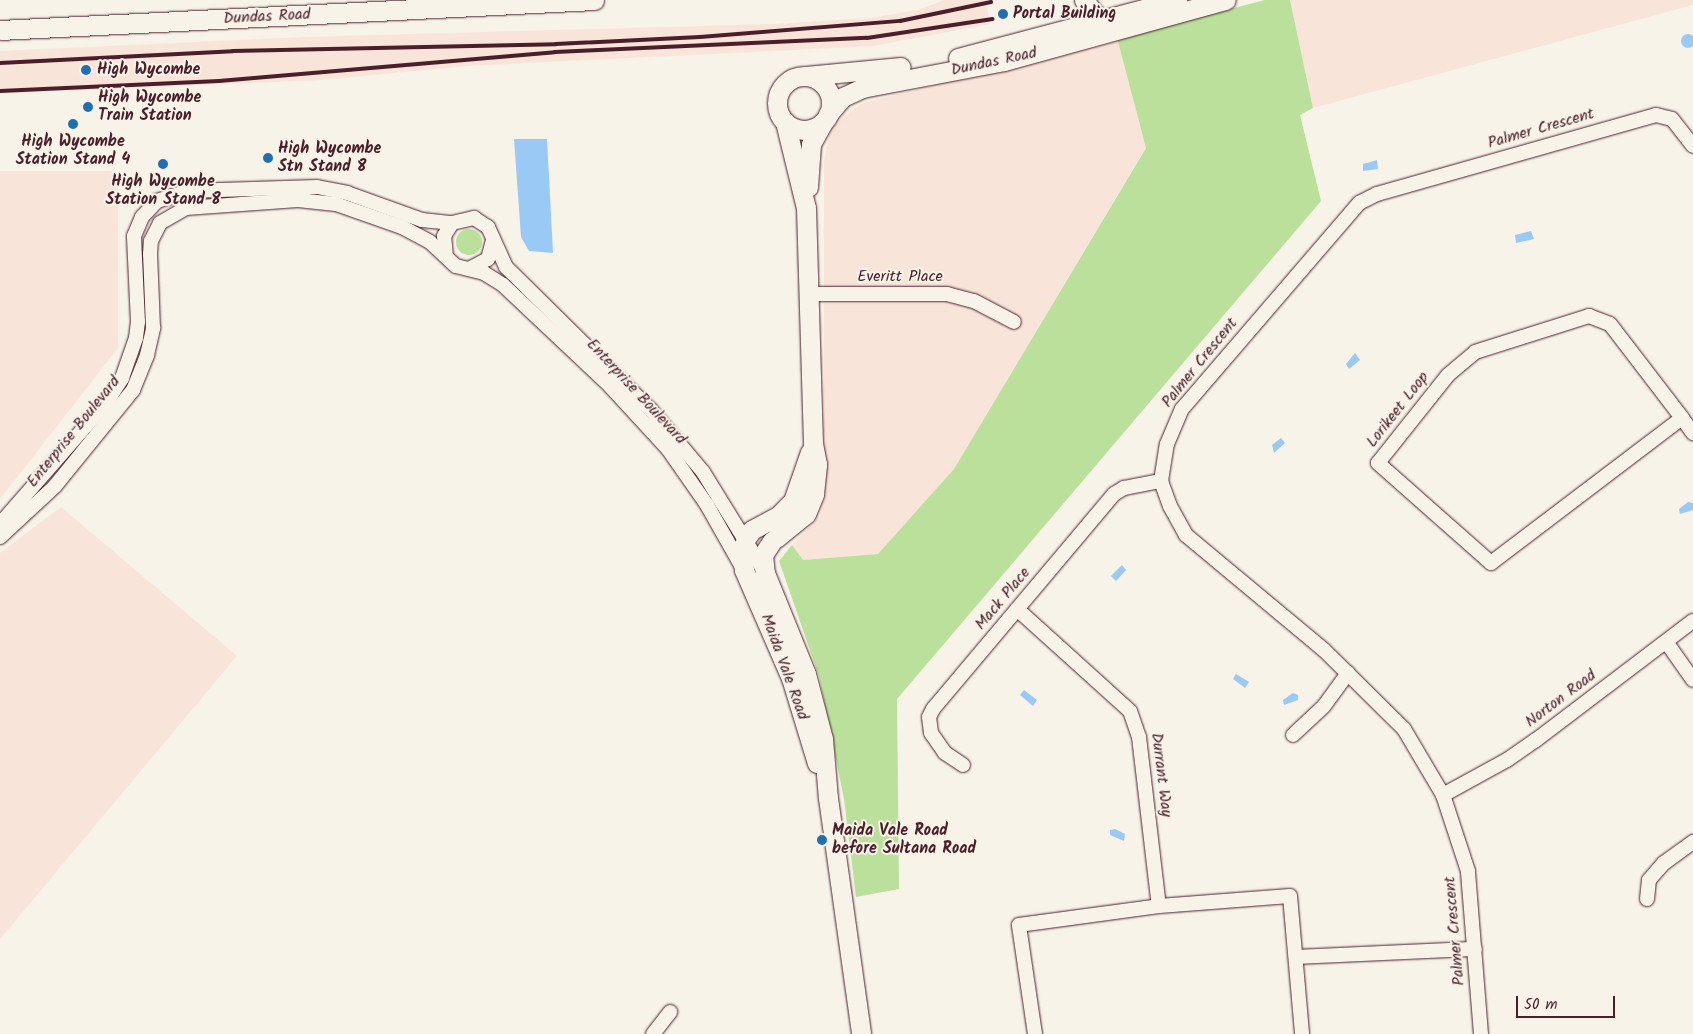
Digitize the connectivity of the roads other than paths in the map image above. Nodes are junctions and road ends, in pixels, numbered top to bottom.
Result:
1 (594, 0) edge
2 (1084, 0) edge
3 (1177, 0) edge
4 (1220, 0) edge
5 (1226, 0) edge
6 (1139, 4) edge
7 (1112, 20) edge
8 (0, 30) edge
9 (1071, 30) junction
10 (806, 76) junction
11 (882, 76) junction
12 (826, 118) junction
13 (785, 122) junction
14 (1693, 146) edge
15 (806, 208) junction
16 (452, 223) junction
17 (493, 239) junction
18 (446, 257) junction
19 (469, 269) junction
20 (809, 294) junction
21 (1014, 322) dead end
22 (1682, 418) junction
23 (1693, 432) edge
24 (813, 444) junction
25 (1161, 480) junction
26 (735, 520) junction
27 (767, 521) junction
28 (0, 524) edge
29 (0, 536) edge
30 (774, 540) junction
31 (742, 543) junction
32 (765, 573) junction
33 (1017, 609) junction
34 (1693, 621) edge
35 (1666, 643) junction
36 (1348, 674) junction
37 (1693, 680) edge
38 (1293, 735) dead end
39 (963, 765) dead end
40 (1443, 795) junction
41 (828, 798) junction
42 (1693, 842) edge
43 (1648, 899) dead end
44 (1159, 906) junction
45 (1474, 949) junction
46 (1297, 956) junction
47 (670, 1012) dead end
48 (653, 1034) edge
49 (861, 1034) edge
50 (1035, 1034) edge
51 (1302, 1034) edge
52 (1481, 1034) edge

1 - 8 main road, Dundas Road
2 - 7 main road
2 - 9 main road
3 - 6 main road, Dundas Road
4 - 7 main road, Dundas Road
5 - 7 main road, Dundas Road
6 - 7 main road, Dundas Road
7 - 9 main road, Dundas Road
7 - 11 main road, Dundas Road
9 - 11 main road, Dundas Road
10 - 11 main road
10 - 12 main road
10 - 13 main road
11 - 12 main road
12 - 13 main road
12 - 15 main road
13 - 15 main road
14 - 25 street, Palmer Crescent
15 - 20 main road
16 - 17 street, Enterprise Boulevard
16 - 18 street
16 - 28 street, Enterprise Boulevard
17 - 19 street
17 - 26 street, Enterprise Boulevard
18 - 19 street, Enterprise Boulevard
18 - 29 street, Enterprise Boulevard
19 - 31 street, Enterprise Boulevard
20 - 21 street, Everitt Place
20 - 24 main road
22 - 22 street, Lorikeet Loop
22 - 23 street, Lorikeet Loop
24 - 27 main road
24 - 30 main road
25 - 33 street, Mack Place
25 - 36 street, Palmer Crescent
26 - 27 street
26 - 31 street, Enterprise Boulevard
27 - 31 main road
30 - 31 street
30 - 32 main road, Maida Vale Road
31 - 32 street, Maida Vale Road
31 - 41 main road, Maida Vale Road
32 - 41 main road, Maida Vale Road
33 - 39 street, Mack Place
33 - 44 street, Durrant Way
34 - 35 street, Norton Road
35 - 37 street
35 - 40 street, Norton Road
36 - 38 street
36 - 40 street, Palmer Crescent
40 - 45 street, Palmer Crescent
41 - 49 main road, Maida Vale Road
42 - 43 street
44 - 46 street
44 - 50 street
45 - 46 street
45 - 52 street, Palmer Crescent
46 - 51 street
47 - 48 street

